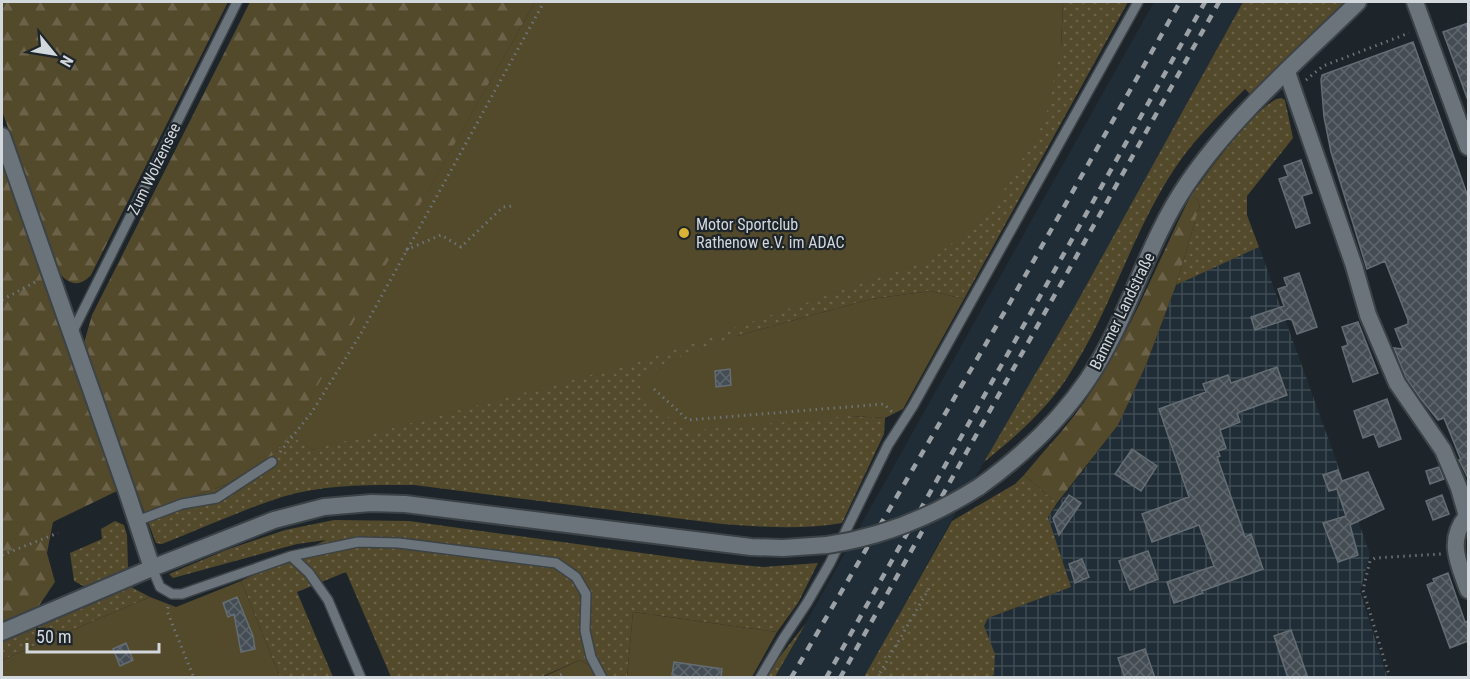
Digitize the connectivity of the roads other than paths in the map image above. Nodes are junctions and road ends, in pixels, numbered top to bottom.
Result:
1 (237, 2) edge
2 (1138, 2) edge
3 (1358, 2) edge
4 (1415, 2) edge
5 (1287, 72) junction
6 (2, 136) edge
7 (1468, 147) edge
8 (70, 337) junction
9 (272, 462) road end
10 (1468, 516) edge
11 (136, 521) junction
12 (291, 556) junction
13 (152, 568) junction
14 (1468, 590) edge
15 (2, 632) edge
16 (361, 678) edge
17 (602, 678) edge
18 (760, 678) edge

1 - 8 lane, Zum Wolzensee
2 - 18 lane
3 - 5 main road, Bammer Landstraße
4 - 7 main road
5 - 10 main road
5 - 13 main road, Bammer Landstraße, bridge
6 - 8 main road
8 - 11 main road
9 - 11 lane
10 - 14 main road
11 - 13 main road
12 - 13 lane
12 - 16 lane
12 - 17 lane
13 - 15 main road, Bammer Landstraße

